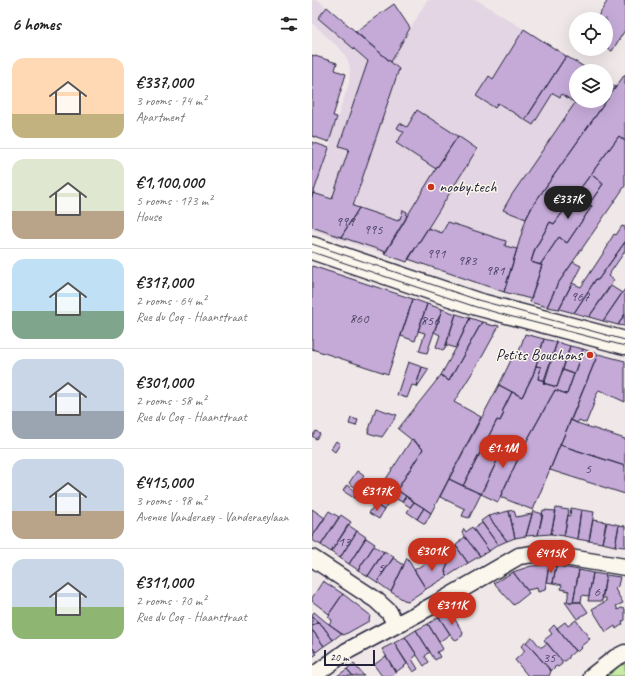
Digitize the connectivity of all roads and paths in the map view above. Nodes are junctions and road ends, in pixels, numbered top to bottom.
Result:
1 (312, 248) edge
2 (625, 343) edge
3 (312, 558) edge
4 (625, 567) edge
5 (396, 625) junction
6 (625, 653) edge
7 (313, 676) edge
8 (592, 676) edge

1 - 2 main road
3 - 5 street
4 - 5 street
5 - 7 street
6 - 8 street

